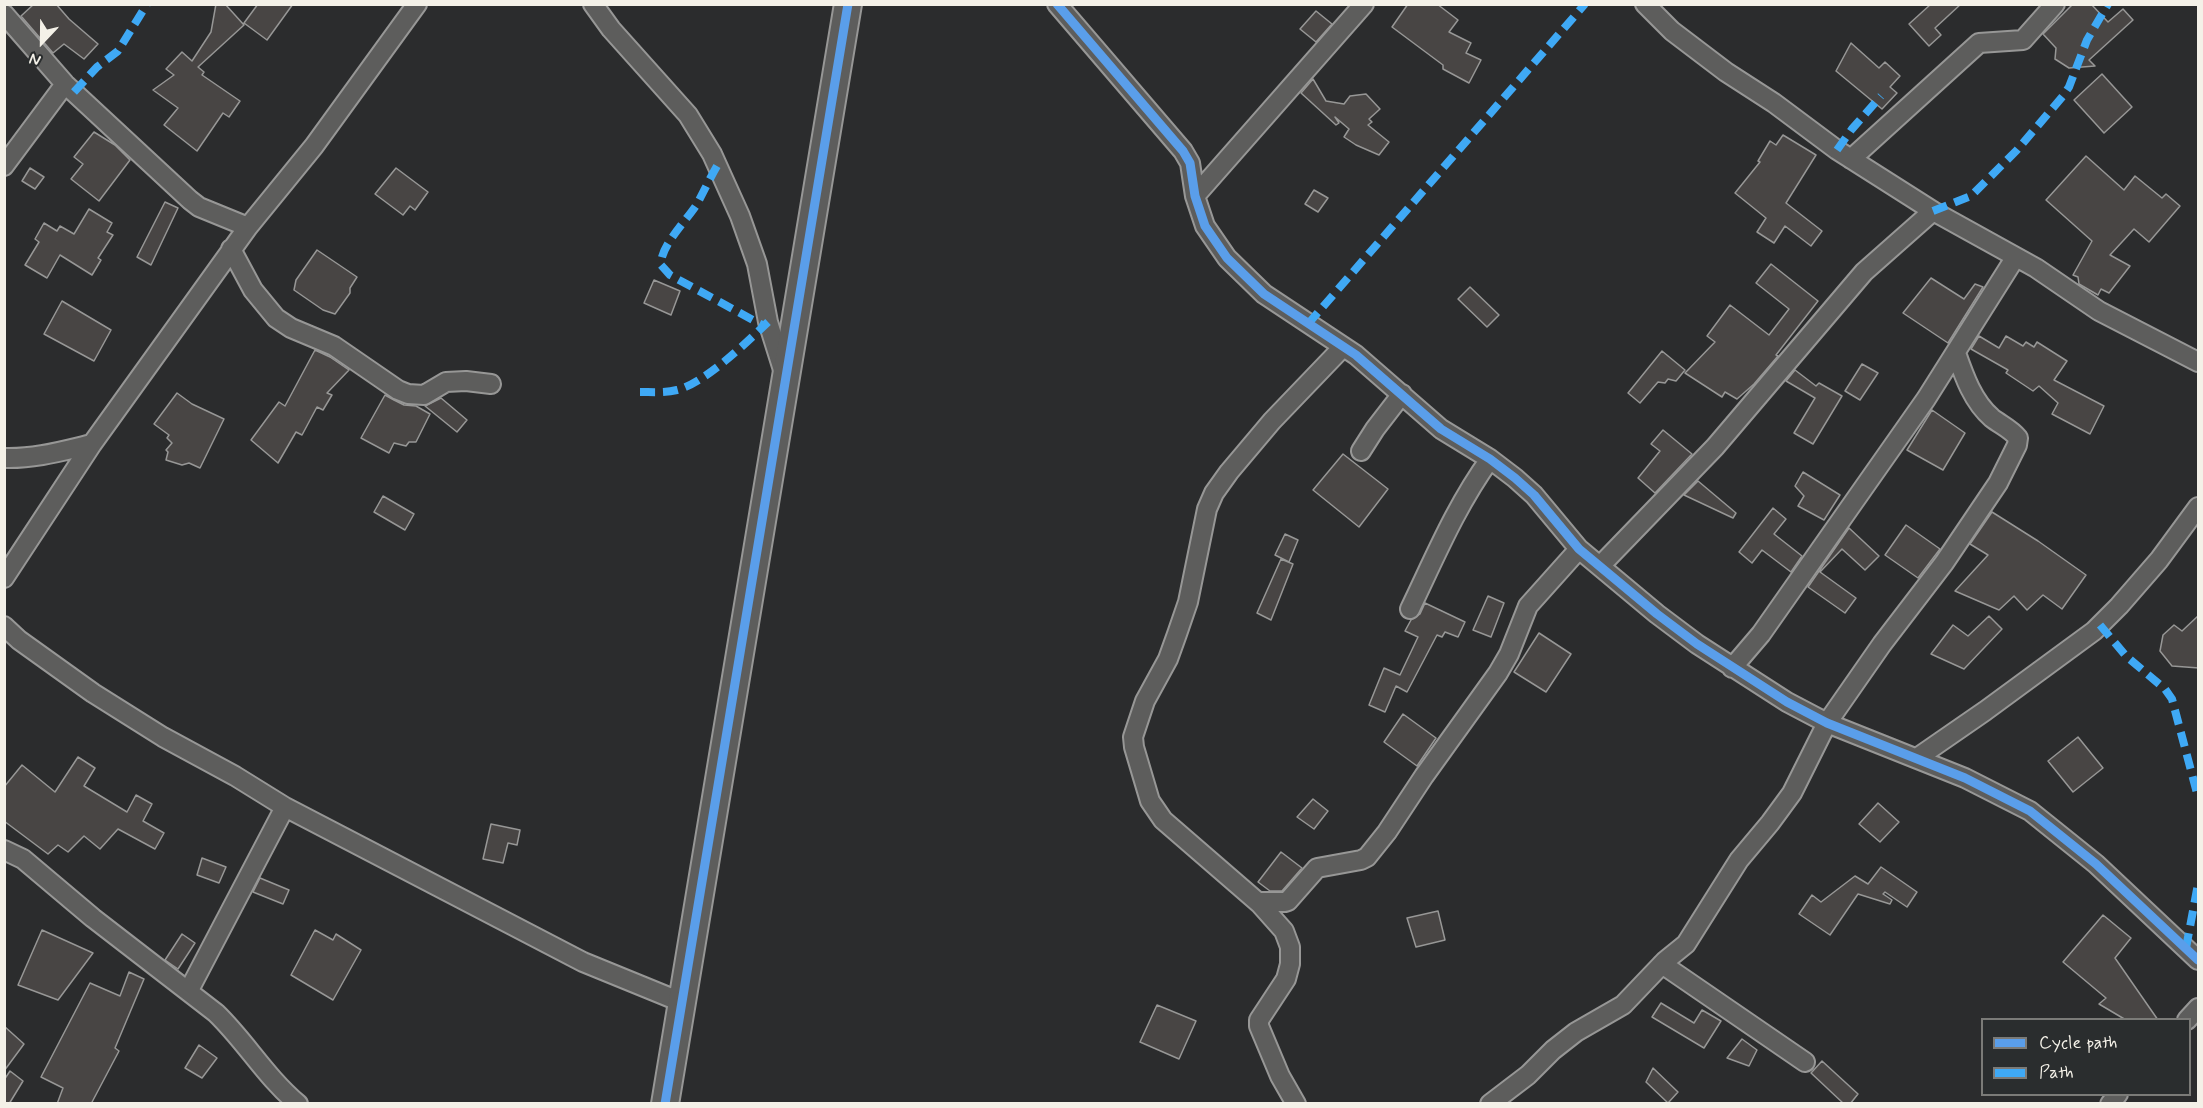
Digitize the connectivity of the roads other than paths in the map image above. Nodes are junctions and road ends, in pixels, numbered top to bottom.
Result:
1 (417, 4) edge
2 (593, 4) edge
3 (848, 4) edge
4 (1057, 4) edge
5 (1364, 4) edge
6 (1645, 4) edge
7 (2055, 4) edge
8 (4, 14) edge
9 (65, 84) junction
10 (1851, 159) junction
11 (4, 166) edge
12 (1195, 196) junction
13 (1933, 211) junction
14 (248, 227) junction
15 (231, 249) junction
16 (2015, 258) junction
17 (1343, 347) junction
18 (1956, 353) junction
19 (2199, 362) edge
20 (786, 381) junction
21 (491, 384) dead end
22 (1402, 394) junction
23 (92, 444) junction
24 (1361, 451) dead end
25 (4, 458) edge
26 (1490, 459) junction
27 (2199, 507) edge
28 (1579, 549) junction
29 (1600, 566) junction
30 (4, 578) edge
31 (1410, 609) dead end
32 (4, 626) edge
33 (1732, 668) junction
34 (1827, 723) junction
35 (1917, 758) junction
36 (285, 807) junction
37 (4, 850) edge
38 (1258, 902) junction
39 (2199, 960) edge
40 (1662, 964) junction
41 (189, 990) junction
42 (681, 1002) junction
43 (1805, 1062) dead end
44 (298, 1104) edge
45 (665, 1104) edge
46 (1296, 1104) edge
47 (1490, 1104) edge

1 - 14 street
2 - 20 street
3 - 20 street
4 - 12 street
5 - 12 street
6 - 10 street
7 - 10 street
8 - 9 street
9 - 11 street
9 - 14 street
10 - 13 street
12 - 17 street
13 - 16 street
13 - 29 street
14 - 15 street
15 - 21 street
15 - 23 street
16 - 18 street
16 - 19 street
17 - 22 street
17 - 38 street
18 - 33 street
18 - 34 street
20 - 42 street
22 - 24 street
22 - 26 street
23 - 25 street
23 - 30 street
26 - 28 street
26 - 31 street
27 - 35 street
28 - 29 street
28 - 38 street
29 - 33 street
32 - 36 street
33 - 34 street
34 - 35 street
34 - 40 street
35 - 39 street
36 - 41 street
36 - 42 street
37 - 41 street
38 - 46 street
40 - 43 street
40 - 47 street
41 - 44 street
42 - 45 street

